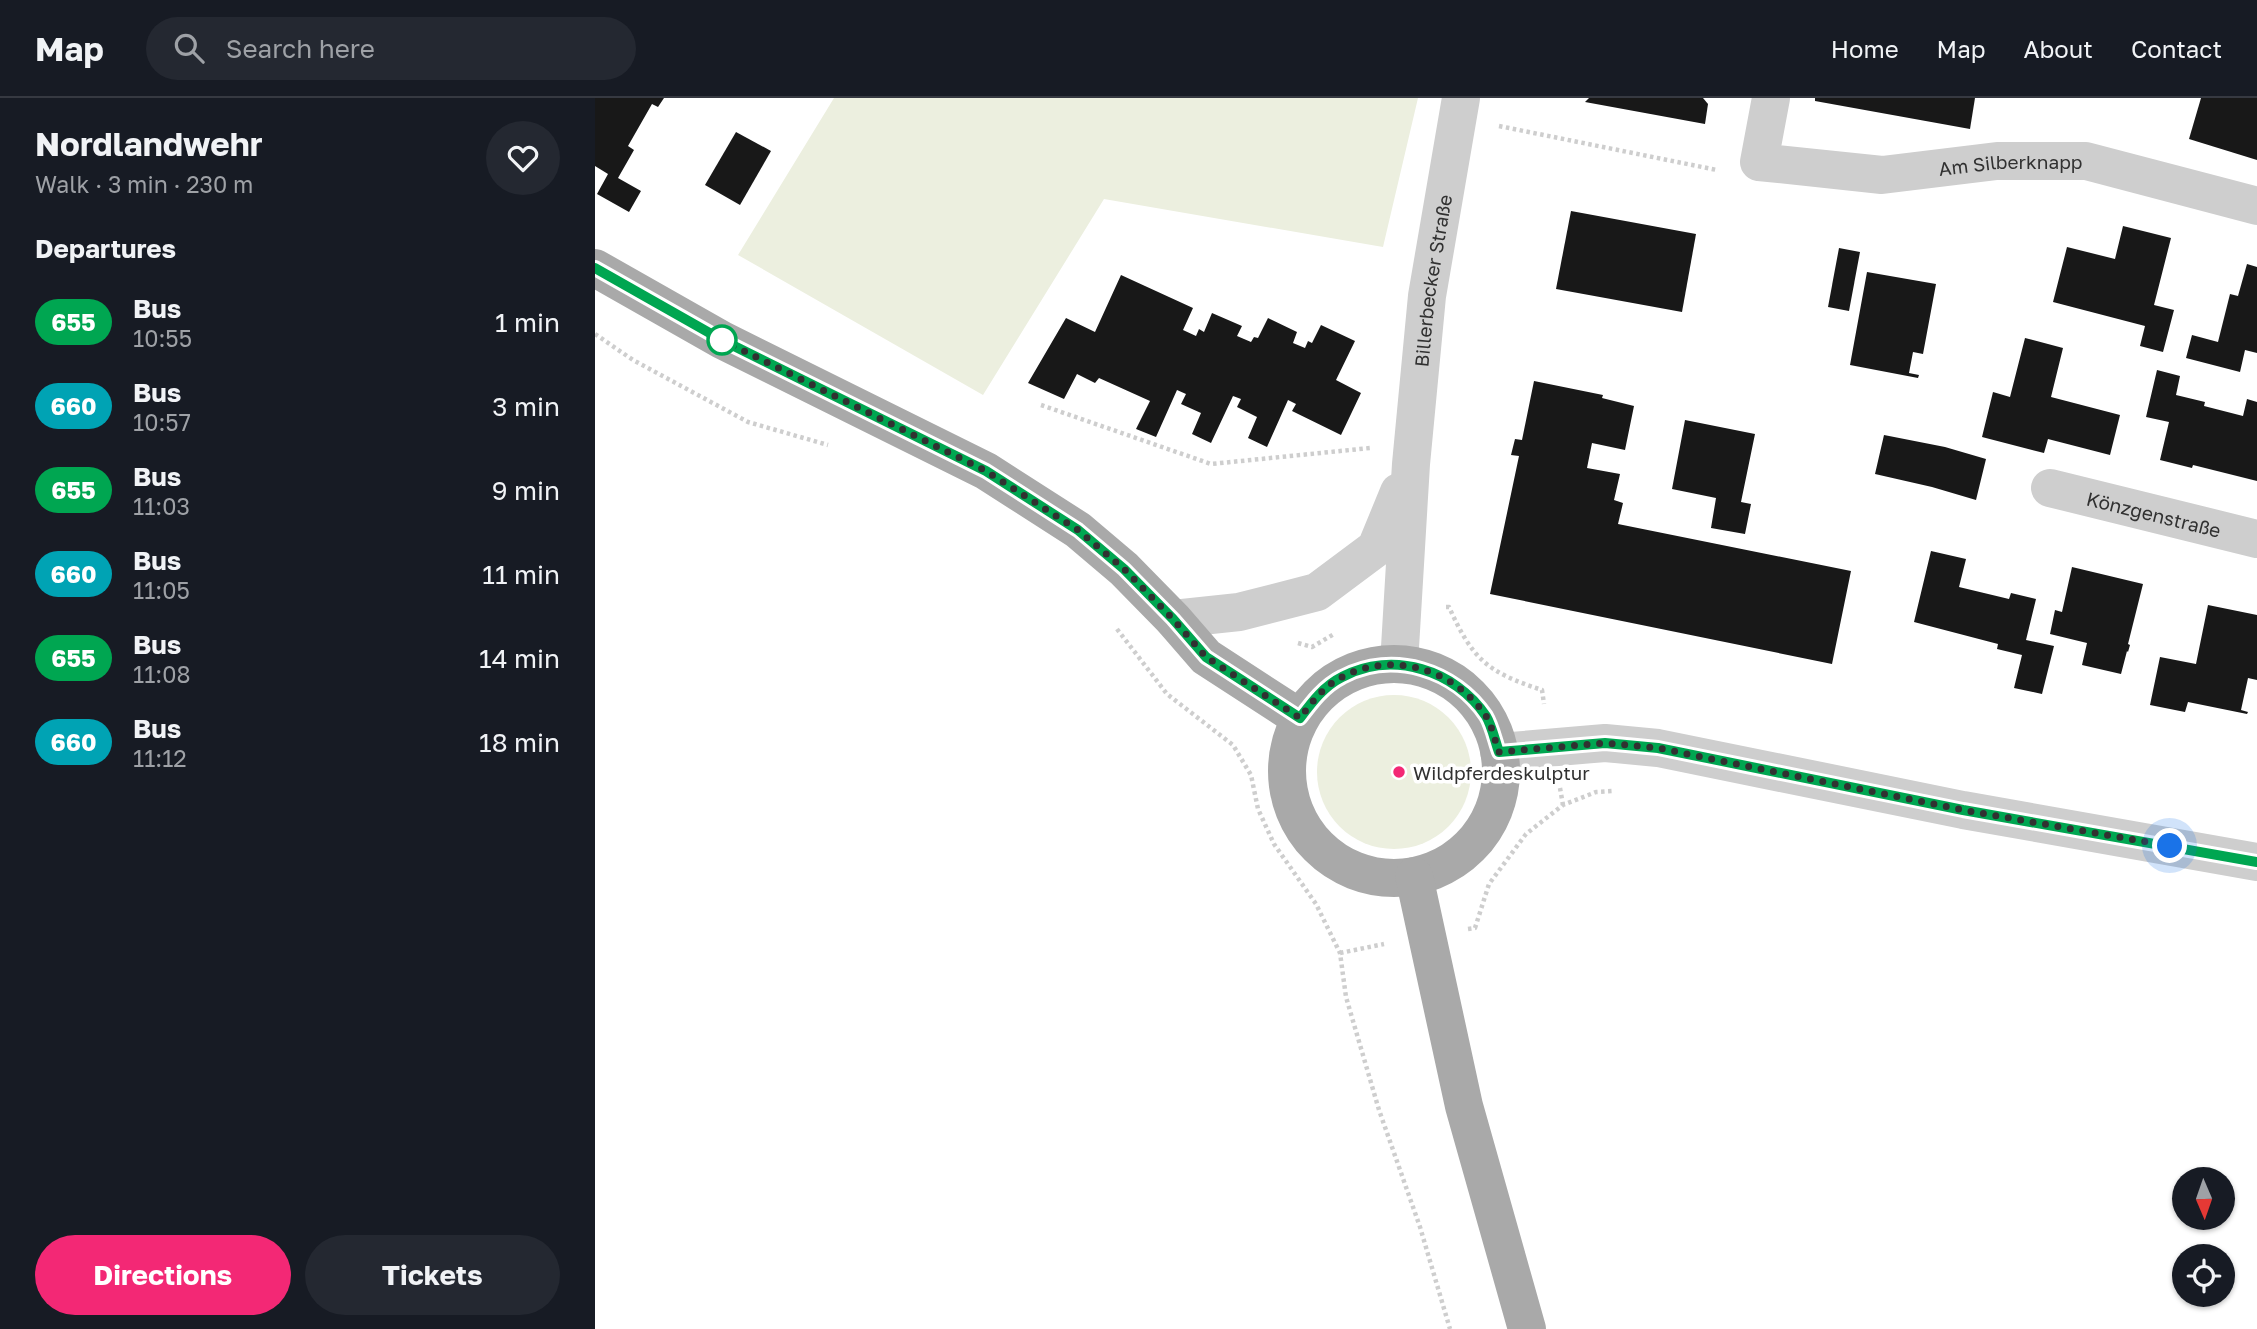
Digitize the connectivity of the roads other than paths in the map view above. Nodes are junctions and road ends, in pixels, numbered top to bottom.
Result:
1 (1771, 98) edge
2 (1459, 108) edge
3 (2257, 206) edge
4 (595, 268) edge
5 (1412, 454) junction
6 (2050, 488) dead end
7 (2257, 540) edge
8 (1173, 619) junction
9 (1399, 664) junction
10 (1300, 718) junction
11 (1499, 752) junction
12 (2257, 862) edge
13 (1413, 876) junction
14 (1527, 1329) edge

1 - 3 street, Am Silberknapp
2 - 5 street, Billerbecker Straße
4 - 8 main road
5 - 8 street, Billerbecker Straße
5 - 9 street, Billerbecker Straße
6 - 7 street, Könzgenstraße
8 - 10 main road
9 - 10 main road
9 - 11 main road
10 - 13 main road
11 - 12 street
11 - 13 main road
13 - 14 main road

